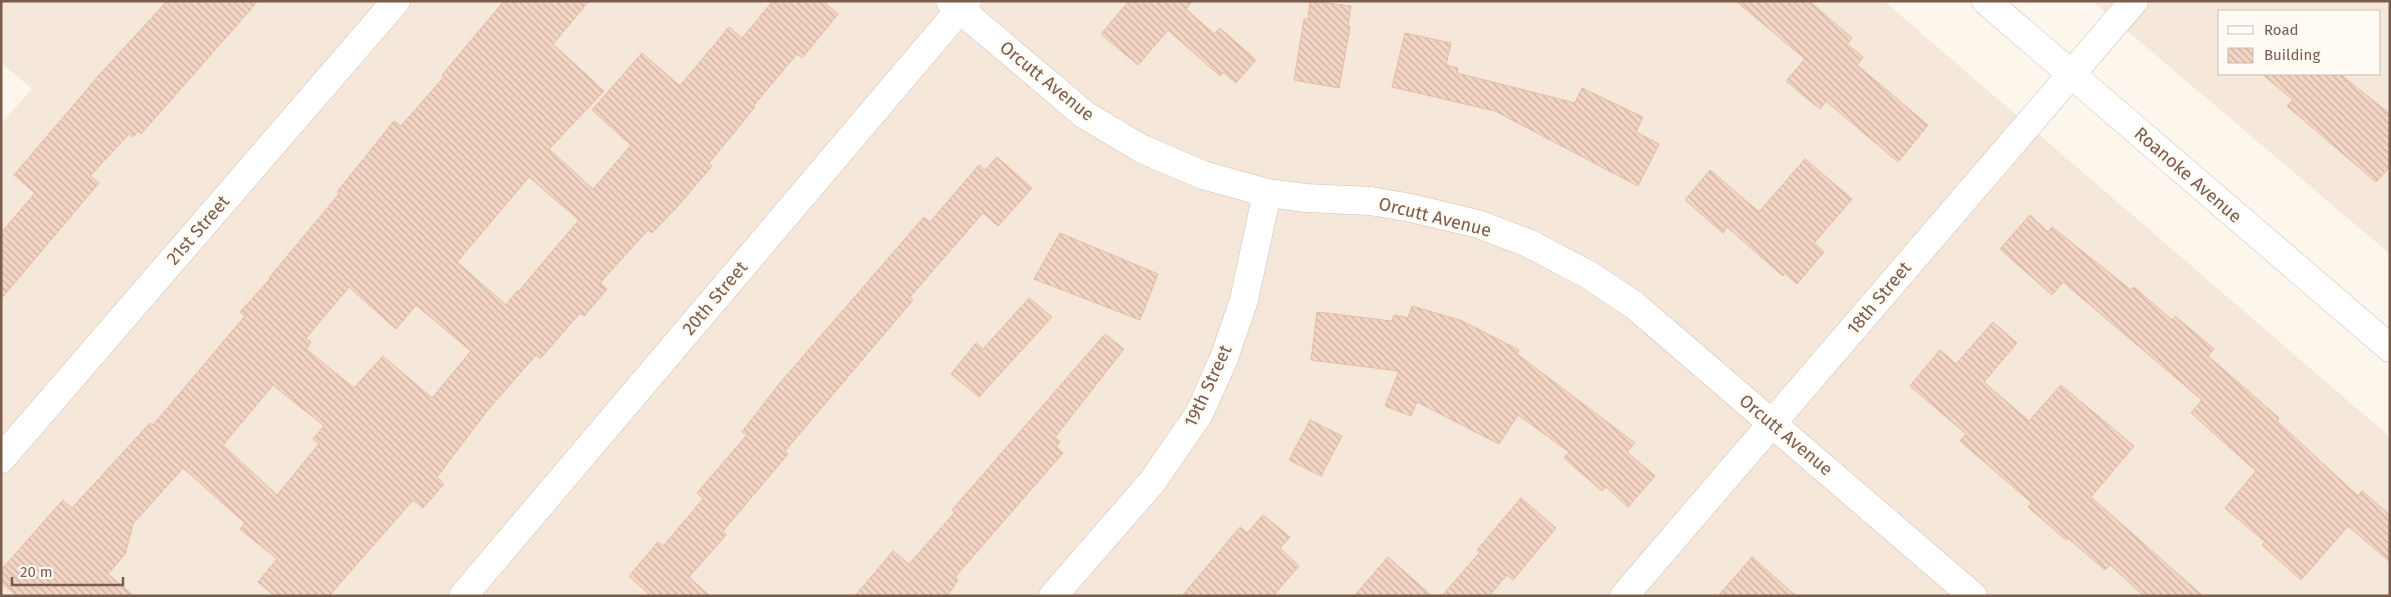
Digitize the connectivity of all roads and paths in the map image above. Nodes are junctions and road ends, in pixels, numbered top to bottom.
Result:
1 (396, 1) edge
2 (1986, 1) edge
3 (2134, 1) edge
4 (959, 4) edge
5 (2070, 74) junction
6 (1268, 194) junction
7 (2390, 348) edge
8 (1772, 424) junction
9 (1, 459) edge
10 (463, 596) edge
11 (1053, 596) edge
12 (1624, 596) edge
13 (1973, 596) edge

1 - 9 street, 21st Street
2 - 5 street, Roanoke Avenue
3 - 5 street, 18th Street
4 - 6 street, Orcutt Avenue
4 - 10 street, 20th Street
5 - 7 street, Roanoke Avenue
5 - 8 street, 18th Street
6 - 8 street, Orcutt Avenue
6 - 11 street, 19th Street
8 - 12 street, 18th Street
8 - 13 street, Orcutt Avenue

